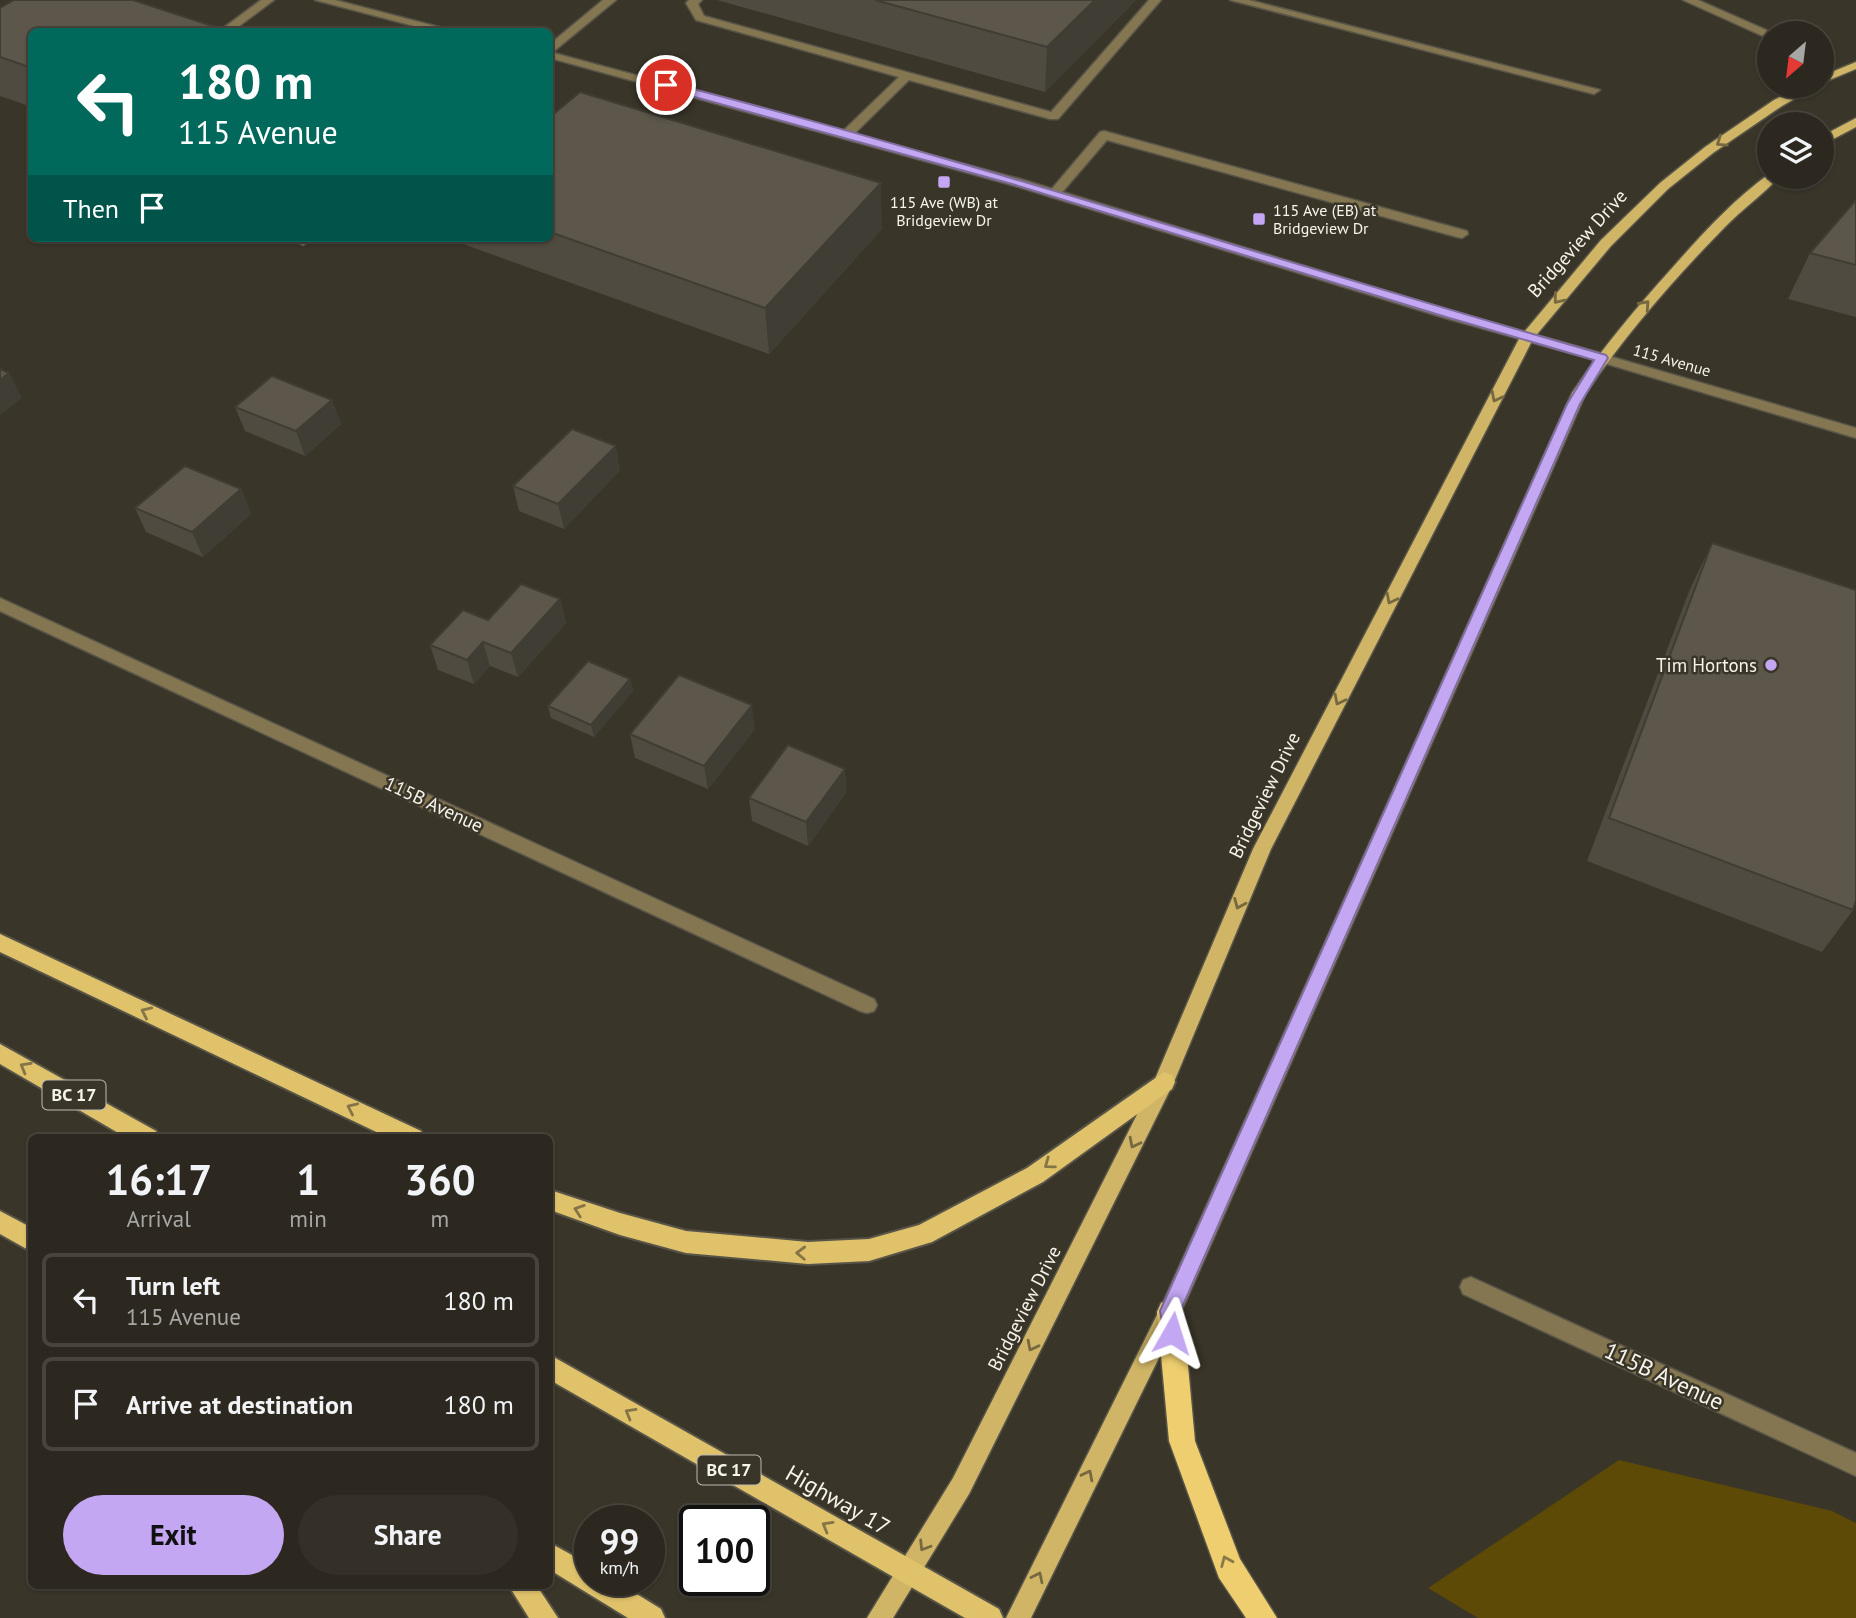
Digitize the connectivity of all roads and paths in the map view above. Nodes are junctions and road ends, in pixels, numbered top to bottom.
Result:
1 (268, 0) edge
2 (321, 0) edge
3 (610, 0) edge
4 (696, 0) edge
5 (1155, 0) edge
6 (1236, 0) edge
7 (1689, 0) edge
8 (229, 28) edge
9 (436, 28) edge
10 (1757, 31) edge
11 (553, 49) edge
12 (553, 53) edge
13 (1856, 65) edge
14 (1834, 75) edge
15 (905, 77) junction
16 (1594, 90) dead end
17 (1788, 98) edge
18 (1856, 122) edge
19 (846, 134) junction
20 (1834, 134) edge
21 (1759, 189) edge
22 (1054, 194) junction
23 (1462, 234) dead end
24 (1527, 337) junction
25 (1602, 358) junction
26 (1856, 433) edge
27 (0, 604) edge
28 (0, 943) edge
29 (867, 1005) dead end
30 (0, 1053) edge
31 (1164, 1082) junction
32 (141, 1134) edge
33 (405, 1134) edge
34 (553, 1201) edge
35 (0, 1222) edge
36 (28, 1239) edge
37 (1471, 1287) dead end
38 (1170, 1311) junction
39 (553, 1369) edge
40 (1856, 1465) edge
41 (553, 1558) edge
42 (908, 1572) junction
43 (524, 1589) edge
44 (545, 1618) edge
45 (652, 1618) edge
46 (879, 1618) edge
47 (989, 1618) edge
48 (1018, 1618) edge
49 (1263, 1618) edge

1 - 8 street
2 - 9 street
3 - 11 street
4 - 15 street
5 - 15 street
6 - 16 street
7 - 10 street
12 - 19 street, 115 Avenue
13 - 14 main road
15 - 19 street
17 -> 24 main road, Bridgeview Drive
18 - 20 main road
19 - 22 street, 115 Avenue
25 -> 21 main road
22 - 23 street
22 - 24 street, 115 Avenue
24 - 25 street, 115 Avenue
24 -> 31 main road, Bridgeview Drive
25 - 26 street, 115 Avenue
25 - 38 main road
27 - 29 street, 115B Avenue
33 -> 28 highway
32 -> 30 highway, BC 17
31 -> 34 highway
31 -> 42 main road, Bridgeview Drive
35 - 36 highway
37 - 40 street, 115B Avenue
48 -> 38 main road
49 -> 38 highway
42 -> 39 highway, Highway 17 / BC 17
41 - 45 highway
42 - 46 main road, Bridgeview Drive
42 - 47 highway, Highway 17 / BC 17
43 - 44 highway

